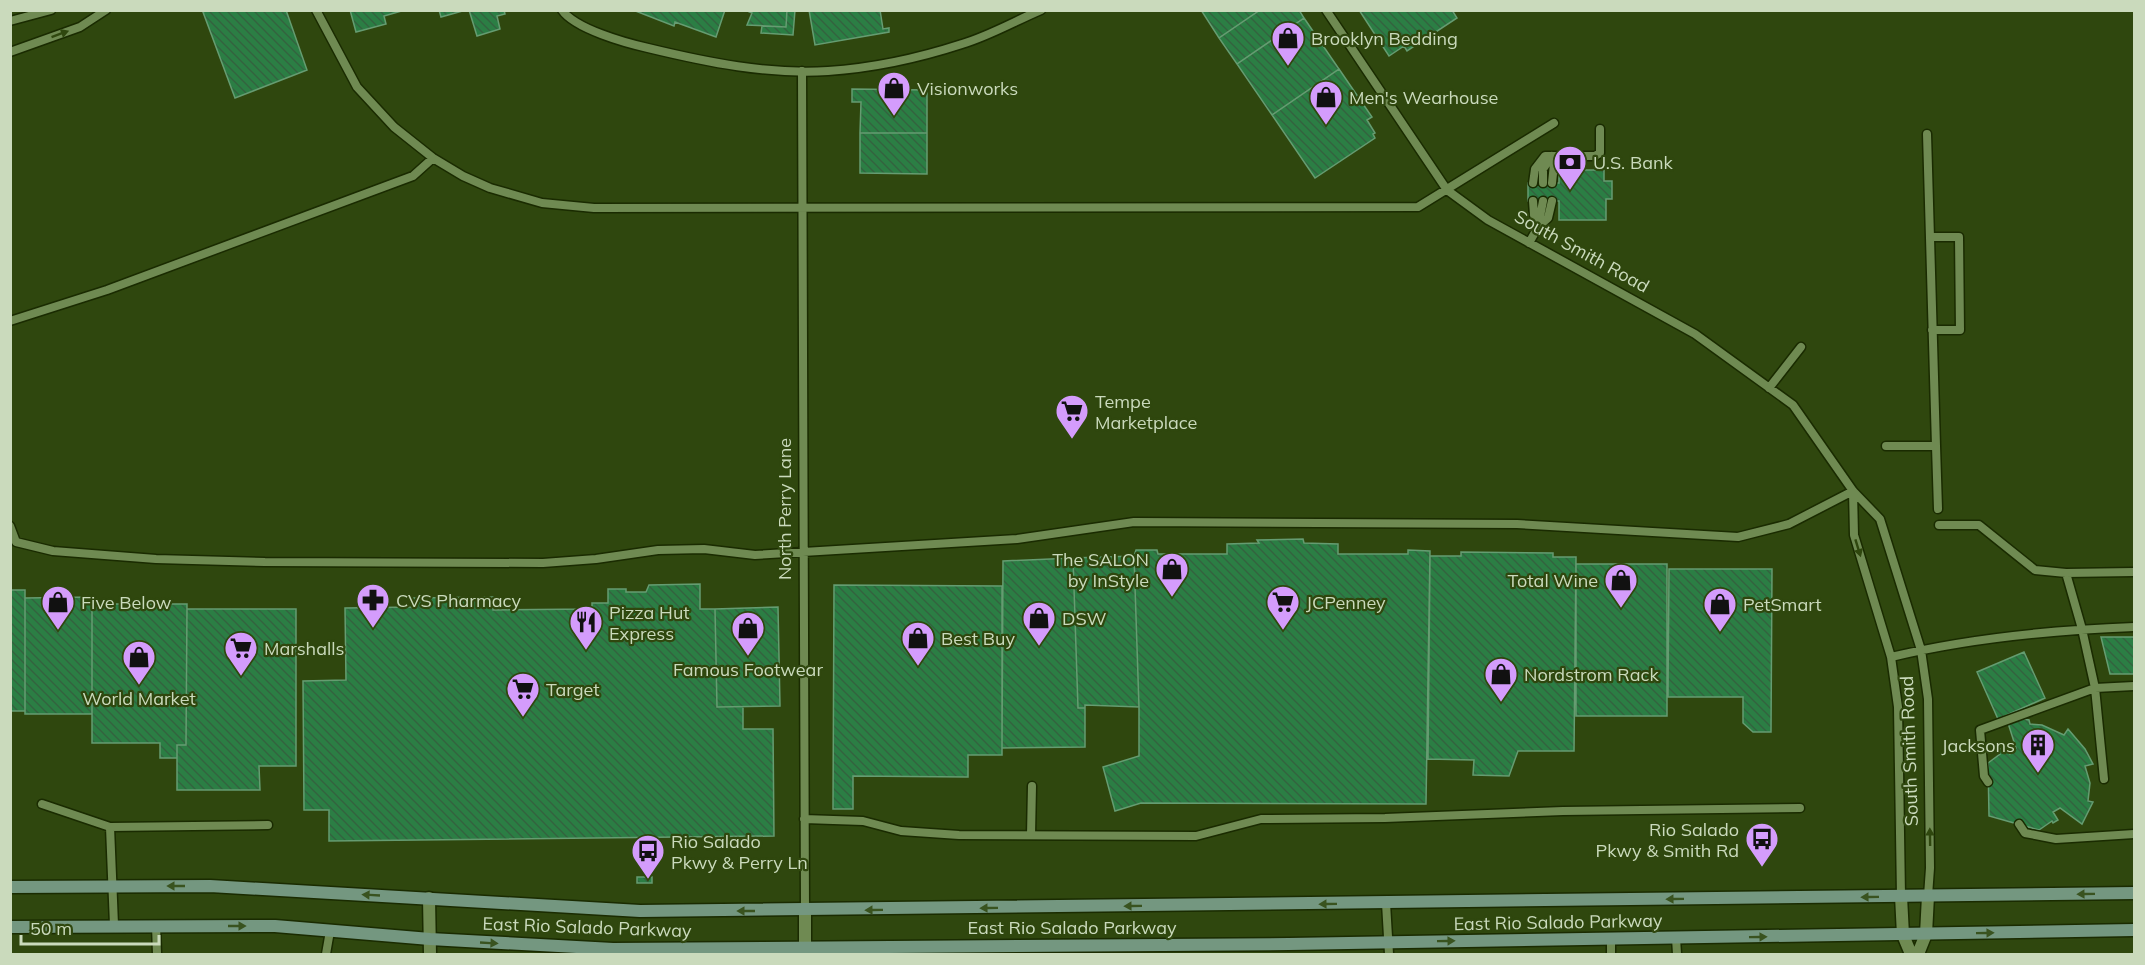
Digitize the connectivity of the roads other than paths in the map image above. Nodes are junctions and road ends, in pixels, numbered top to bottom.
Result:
1 (51, 10) edge
2 (106, 10) edge
3 (316, 10) edge
4 (562, 10) edge
5 (1041, 10) edge
6 (1326, 10) edge
7 (10, 21) edge
8 (10, 52) edge
9 (802, 71) junction
10 (1554, 123) dead end
11 (1600, 129) dead end
12 (1927, 134) dead end
13 (1555, 156) junction
14 (433, 158) junction
15 (1447, 190) junction
16 (1543, 201) dead end
17 (802, 207) junction
18 (1930, 237) junction
19 (1529, 243) junction
20 (10, 321) edge
21 (1932, 330) junction
22 (1802, 347) dead end
23 (1769, 388) junction
24 (1887, 446) dead end
25 (1936, 446) junction
26 (1853, 490) junction
27 (1938, 509) dead end
28 (1939, 525) dead end
29 (10, 526) edge
30 (802, 550) junction
31 (2134, 572) edge
32 (2066, 573) junction
33 (2134, 627) edge
34 (2082, 629) junction
35 (1921, 650) junction
36 (1891, 657) junction
37 (2134, 686) edge
38 (2095, 688) junction
39 (2104, 779) dead end
40 (1988, 782) dead end
41 (1032, 786) dead end
42 (42, 804) dead end
43 (1800, 808) dead end
44 (804, 819) junction
45 (2019, 824) dead end
46 (268, 825) dead end
47 (110, 827) junction
48 (2134, 834) edge
49 (1031, 835) junction
50 (10, 887) edge
51 (112, 887) junction
52 (2134, 893) edge
53 (1929, 896) junction
54 (1901, 897) junction
55 (429, 898) junction
56 (1386, 903) junction
57 (805, 911) junction
58 (114, 925) junction
59 (156, 925) junction
60 (10, 927) edge
61 (2134, 930) edge
62 (330, 931) junction
63 (1926, 934) junction
64 (1904, 935) junction
65 (1676, 938) junction
66 (430, 939) junction
67 (1611, 939) junction
68 (1388, 948) edge
69 (1092, 950) edge
70 (805, 951) edge
71 (157, 954) edge
72 (326, 954) edge
73 (430, 954) edge
74 (1611, 954) edge
75 (1677, 954) edge
76 (1911, 954) edge
77 (1918, 954) edge

1 - 7 lane
8 -> 2 lane
3 - 14 lane
4 - 9 lane
5 - 9 lane
6 - 15 lane, South Smith Road
9 - 17 lane, North Perry Lane
10 - 15 lane
11 - 13 lane
12 - 18 lane
13 - 13 lane
14 - 17 lane
14 - 20 lane
15 - 17 lane
15 - 19 lane, South Smith Road
16 - 19 lane
17 - 30 lane, North Perry Lane
18 - 21 lane
18 - 21 lane
19 - 23 lane, South Smith Road
21 - 25 lane
22 - 23 lane
23 - 26 lane, South Smith Road
24 - 25 lane
25 - 27 lane
26 - 30 lane
26 - 35 lane, South Smith Road
26 -> 36 lane, South Smith Road
28 - 32 lane
29 - 30 lane
30 - 44 lane, North Perry Lane
31 - 32 lane
32 - 34 lane
33 - 34 lane
34 - 35 lane
34 - 38 lane
35 - 36 lane
53 -> 35 lane, South Smith Road
36 - 54 lane, South Smith Road
37 - 38 lane
38 - 39 lane
38 - 40 lane
41 - 49 lane
42 - 47 lane
43 - 49 lane
44 - 49 lane
44 - 57 lane, North Perry Lane
45 - 48 lane
46 - 47 lane
47 - 51 lane
50 - 51 main road, East Rio Salado Parkway
55 -> 51 main road, East Rio Salado Parkway
51 - 58 lane
52 -> 53 main road, East Rio Salado Parkway
53 - 54 main road, East Rio Salado Parkway
53 - 63 street, South Smith Road
54 -> 56 main road, East Rio Salado Parkway
54 - 64 street, South Smith Road
57 -> 55 main road, East Rio Salado Parkway
55 - 66 street
56 -> 57 main road, East Rio Salado Parkway
56 - 68 lane
57 - 70 street, North Perry Lane
58 - 59 main road, East Rio Salado Parkway
58 - 60 main road, East Rio Salado Parkway
59 -> 62 main road, East Rio Salado Parkway
59 - 71 lane
63 -> 61 main road, East Rio Salado Parkway
62 - 66 main road, East Rio Salado Parkway
62 - 72 lane
63 - 64 main road, East Rio Salado Parkway
63 - 77 street, South Smith Road
65 -> 64 main road, East Rio Salado Parkway
64 - 76 street, South Smith Road
65 - 67 main road, East Rio Salado Parkway
65 - 75 lane
66 -> 70 main road, East Rio Salado Parkway
66 - 73 street
68 -> 67 main road, East Rio Salado Parkway
67 - 74 lane
68 - 69 main road, East Rio Salado Parkway
69 - 70 main road, East Rio Salado Parkway

